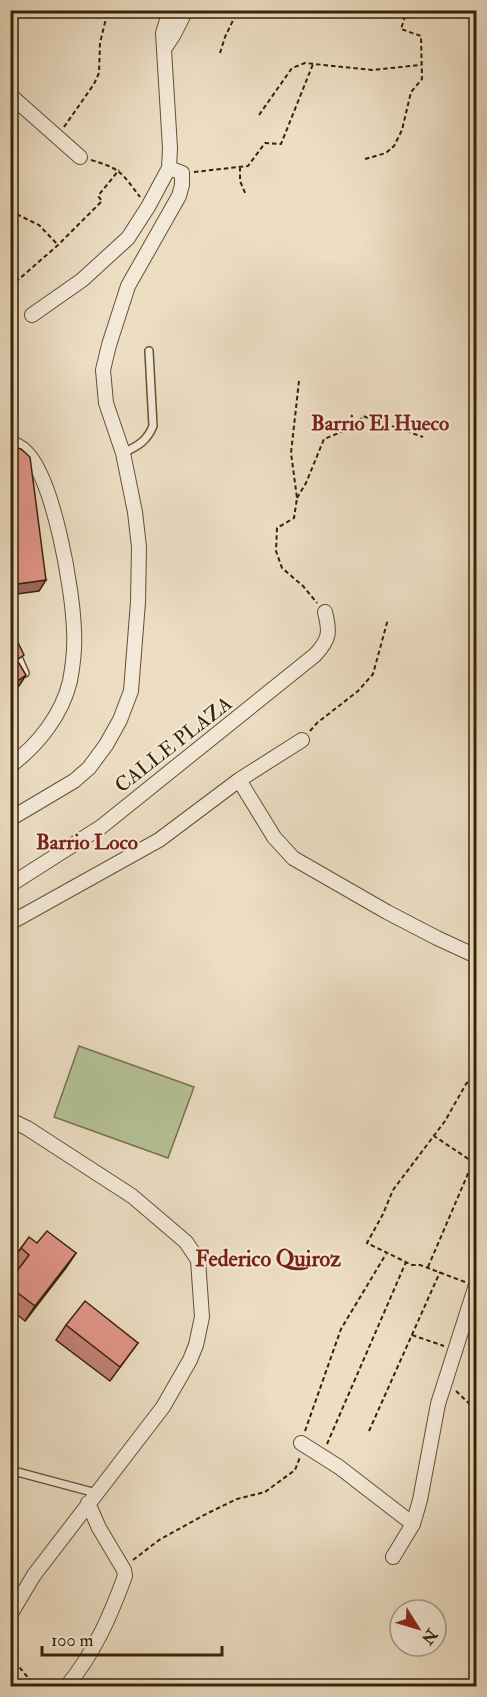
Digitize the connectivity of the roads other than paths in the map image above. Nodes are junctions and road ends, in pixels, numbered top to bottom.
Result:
1 (170, 10) edge
2 (186, 10) edge
3 (164, 48) junction
4 (10, 95) edge
5 (80, 157) road end
6 (176, 171) junction
7 (32, 315) dead end
8 (149, 351) dead end
9 (10, 442) edge
10 (123, 453) junction
11 (325, 612) road end
12 (10, 639) edge
13 (25, 673) edge
14 (302, 740) road end
15 (10, 766) edge
16 (239, 780) junction
17 (10, 819) edge
18 (10, 885) edge
19 (10, 923) edge
20 (477, 956) edge
21 (10, 1120) edge
22 (476, 1286) edge
23 (301, 1443) road end
24 (10, 1470) edge
25 (92, 1498) junction
26 (413, 1524) junction
27 (393, 1557) dead end
28 (10, 1615) edge
29 (67, 1686) edge

1 - 3 street
2 - 3 street
3 - 6 street
4 - 5 street
6 - 7 street
6 - 10 street
8 - 10 lane
9 - 15 street
10 - 17 street
11 - 18 street, CALLE PLAZA
12 - 13 lane
14 - 16 street
16 - 19 street
16 - 20 street
21 - 25 street
22 - 26 street
23 - 26 street
24 - 25 lane
25 - 28 street
25 - 29 street
26 - 27 street

